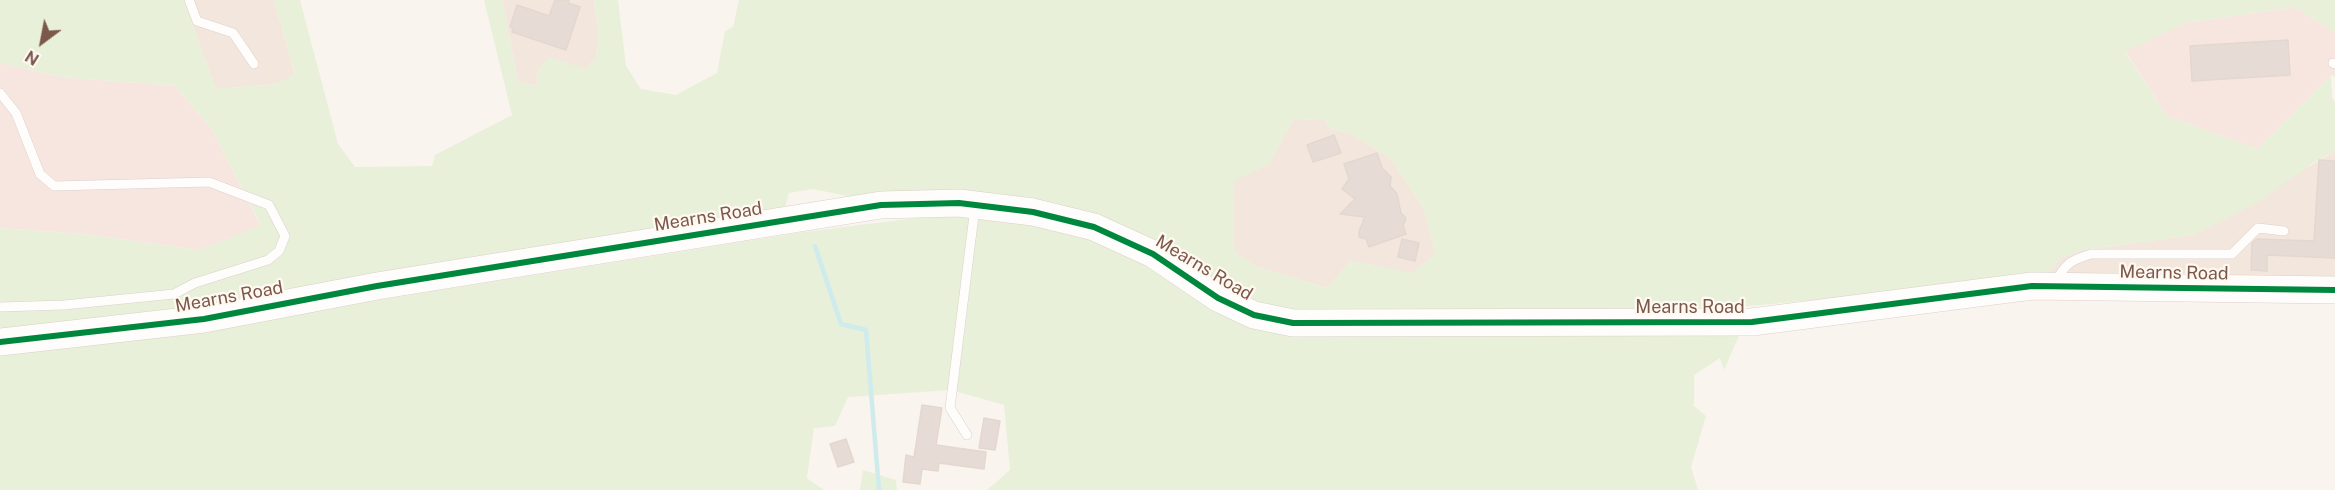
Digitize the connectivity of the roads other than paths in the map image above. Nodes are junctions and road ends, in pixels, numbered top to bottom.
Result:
1 (189, 0) edge
2 (254, 64) dead end
3 (0, 93) edge
4 (975, 205) junction
5 (2284, 231) dead end
6 (2054, 286) junction
7 (2335, 290) edge
8 (0, 307) edge
9 (0, 342) edge
10 (967, 435) dead end

1 - 2 lane
3 - 8 lane
4 - 6 street, Mearns Road
4 - 9 street, Mearns Road
4 - 10 lane
5 - 6 lane
6 - 7 street, Mearns Road

